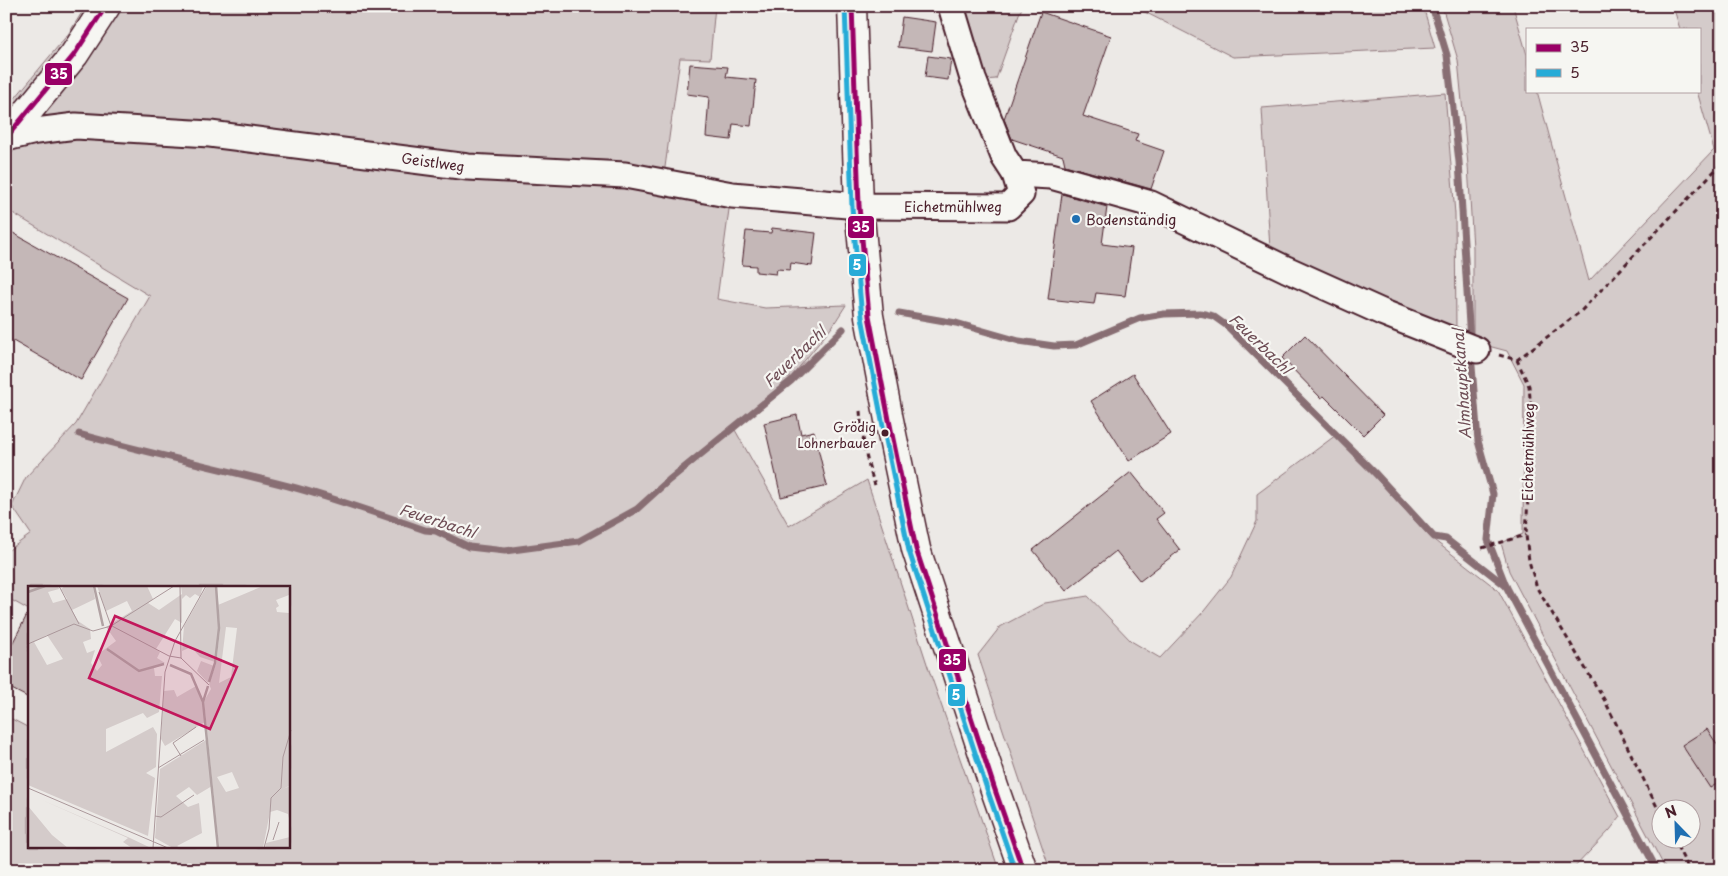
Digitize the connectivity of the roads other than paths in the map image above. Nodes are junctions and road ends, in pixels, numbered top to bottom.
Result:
1 (106, 6) edge
2 (852, 6) edge
3 (951, 6) edge
4 (6, 137) edge
5 (1015, 174) junction
6 (859, 206) junction
7 (1468, 346) road end
8 (1023, 870) edge

1 - 4 main road
2 - 6 main road
3 - 5 street, Eichetmühlweg
4 - 6 street, Geistlweg
5 - 6 street, Eichetmühlweg
5 - 7 street
6 - 8 main road

